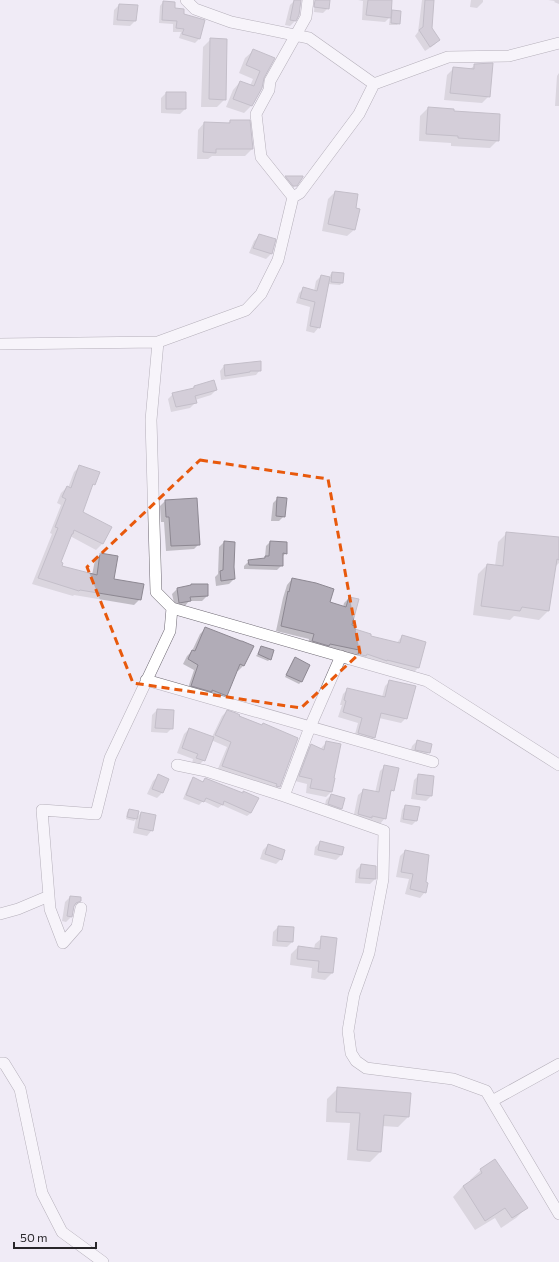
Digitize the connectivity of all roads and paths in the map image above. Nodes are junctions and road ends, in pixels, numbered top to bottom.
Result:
1 (186, 0) edge
2 (308, 0) edge
3 (296, 36) junction
4 (559, 43) edge
5 (374, 84) junction
6 (293, 197) junction
7 (158, 342) junction
8 (0, 344) edge
9 (172, 608) junction
10 (341, 656) junction
11 (146, 680) junction
12 (310, 727) junction
13 (433, 762) dead end
14 (177, 765) dead end
15 (559, 765) edge
16 (284, 796) junction
17 (49, 896) junction
18 (81, 908) dead end
19 (0, 914) edge
20 (0, 1063) edge
21 (559, 1064) edge
22 (492, 1101) junction
23 (559, 1214) edge
24 (103, 1262) edge

1 - 3 street
2 - 3 street
3 - 5 street
3 - 6 street
4 - 5 street
5 - 6 street
6 - 7 street
7 - 8 street
7 - 9 street
9 - 10 street
9 - 11 street
10 - 12 street
10 - 15 street
11 - 12 street
11 - 17 street
12 - 13 street
12 - 16 street
14 - 16 street
16 - 22 street
17 - 18 street
17 - 19 street
20 - 24 street
21 - 22 street
22 - 23 street

